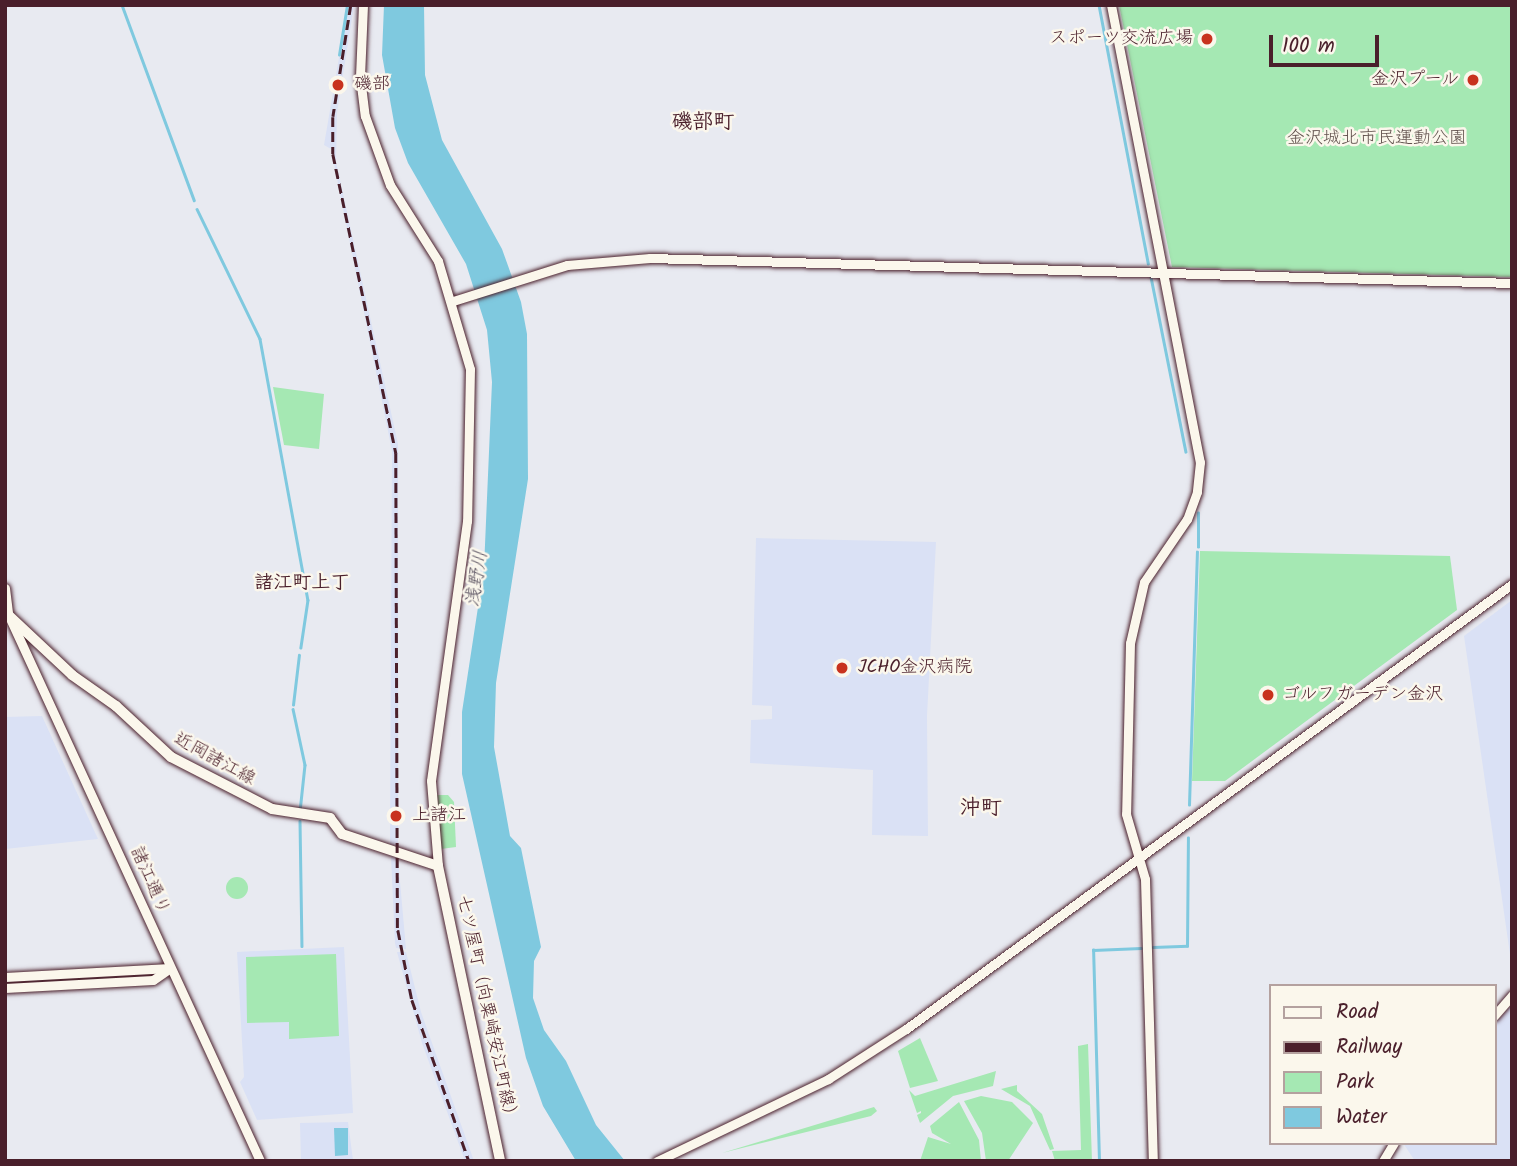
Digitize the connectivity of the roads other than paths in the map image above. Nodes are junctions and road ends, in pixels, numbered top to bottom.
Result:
1 (363, 5) edge
2 (1111, 5) edge
3 (1165, 273) junction
4 (1512, 283) edge
5 (453, 302) junction
6 (1512, 584) edge
7 (5, 588) edge
8 (7, 613) edge
9 (1140, 858) junction
10 (438, 866) junction
11 (170, 968) junction
12 (5, 977) edge
13 (5, 988) edge
14 (1512, 995) edge
15 (1496, 1014) edge
16 (1393, 1145) edge
17 (260, 1161) edge
18 (500, 1161) edge
19 (657, 1161) edge
20 (1153, 1161) edge
21 (1383, 1161) edge

1 - 5 street
2 - 3 street
3 - 4 street
3 - 5 street
3 - 9 street
5 - 10 street
6 - 9 street
7 - 8 street, 諸江通り
8 - 10 main road, 近岡諸江線
8 - 11 street, 諸江通り
9 - 19 street
9 - 20 street
10 - 18 main road, 七ツ屋町（向粟崎安江町線）
11 - 12 street
11 - 13 street
11 - 17 street, 諸江通り
14 - 15 street
16 - 21 street

